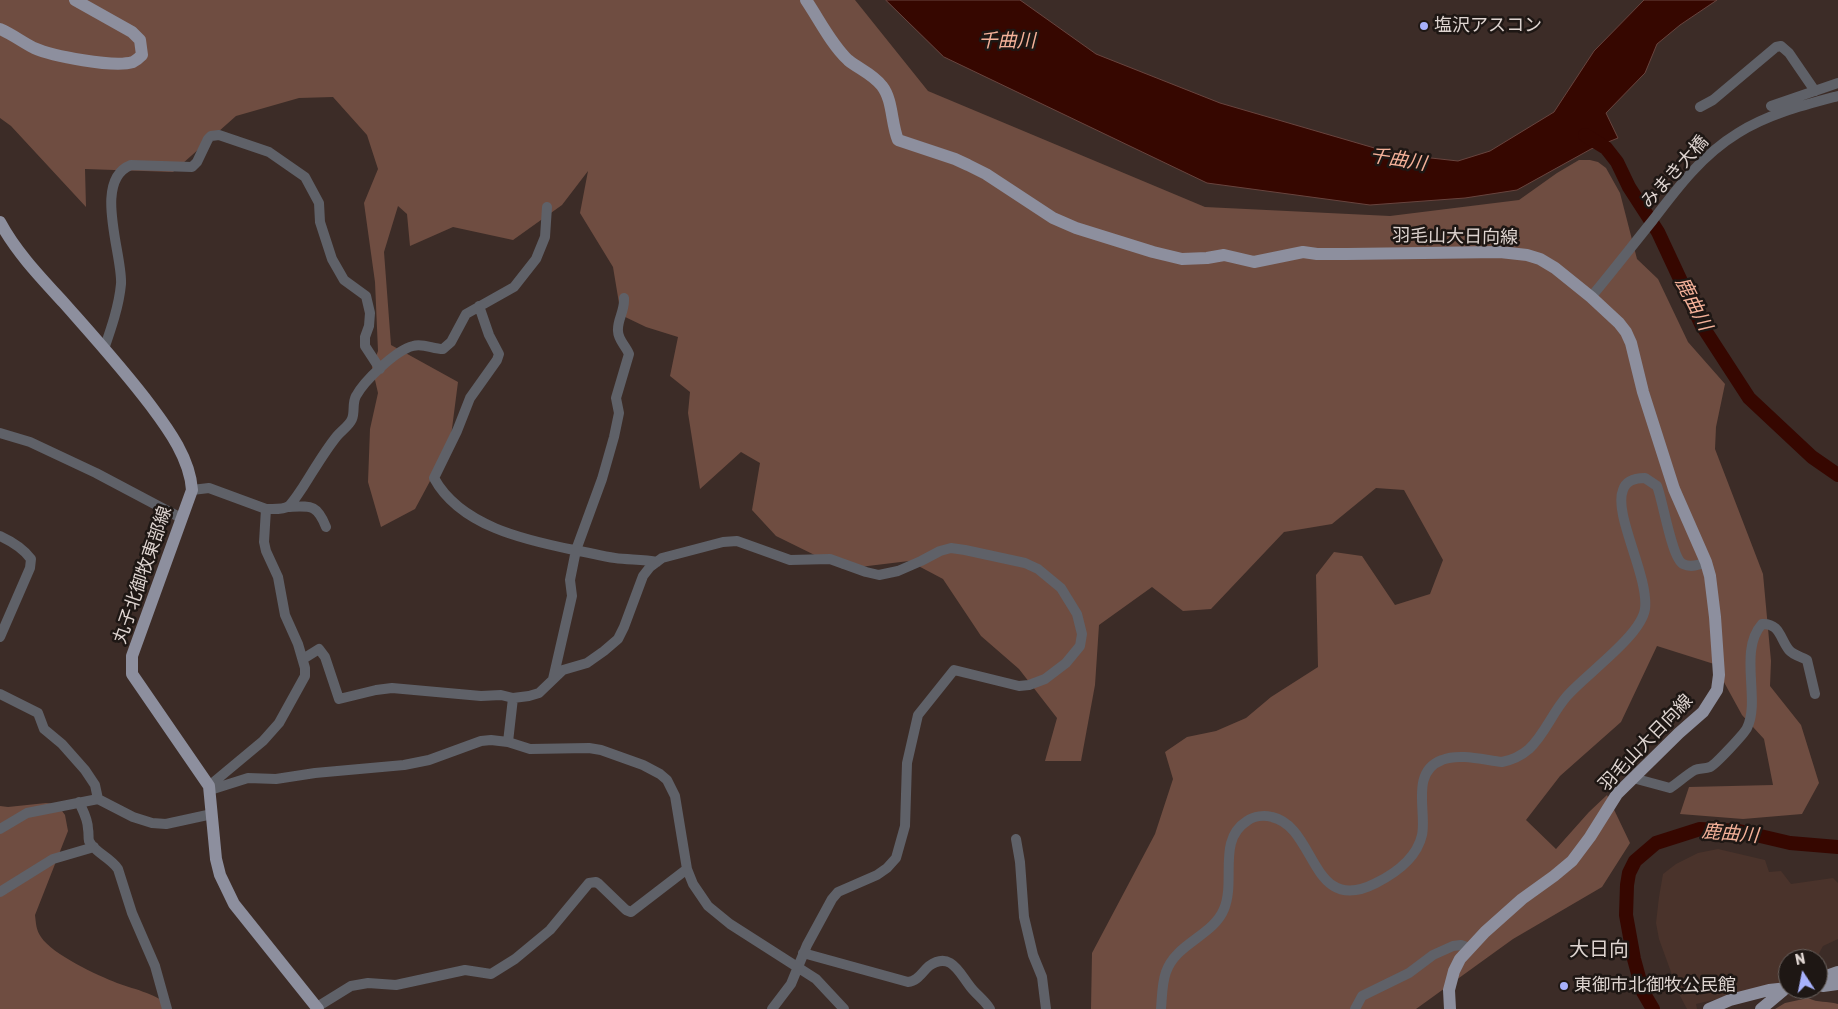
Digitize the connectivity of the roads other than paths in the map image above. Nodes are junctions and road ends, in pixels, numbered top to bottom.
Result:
1 (75, 0) edge
2 (806, 0) edge
3 (0, 29) edge
4 (1838, 83) edge
5 (1815, 91) junction
6 (1838, 96) edge
7 (1771, 106) dead end
8 (1700, 107) dead end
9 (548, 206) dead end
10 (0, 222) edge
11 (1591, 297) junction
12 (624, 298) dead end
13 (479, 306) junction
14 (104, 349) junction
15 (380, 369) junction
16 (0, 433) edge
17 (192, 490) junction
18 (288, 507) junction
19 (266, 509) junction
20 (181, 518) junction
21 (326, 527) dead end
22 (0, 536) edge
23 (576, 550) junction
24 (657, 562) junction
25 (1706, 562) junction
26 (0, 637) edge
27 (303, 659) junction
28 (553, 679) junction
29 (0, 694) edge
30 (1814, 694) dead end
31 (513, 698) junction
32 (508, 742) junction
33 (1633, 778) junction
34 (210, 788) junction
35 (98, 799) junction
36 (79, 802) junction
37 (212, 814) junction
38 (0, 829) edge
39 (1016, 839) dead end
40 (94, 847) junction
41 (687, 869) junction
42 (0, 892) edge
43 (1470, 948) junction
44 (803, 953) junction
45 (797, 968) junction
46 (1778, 990) edge
47 (1778, 996) edge
48 (317, 1008) edge
49 (167, 1009) edge
50 (772, 1009) edge
51 (844, 1009) edge
52 (990, 1009) edge
53 (1046, 1009) edge
54 (1161, 1009) edge
55 (1355, 1009) edge
56 (1450, 1009) edge
57 (1709, 1009) edge
58 (1761, 1009) edge

1 - 3 main road
2 - 11 main road, 羽毛山大日向線
4 - 5 street
5 - 7 street
5 - 8 street
6 - 11 street, みまき大橋
9 - 13 street
10 - 14 main road, 丸子北御牧東部線
11 - 25 main road, 羽毛山大日向線
12 - 23 street
13 - 15 street
13 - 23 street
14 - 15 street
14 - 17 main road, 丸子北御牧東部線
15 - 18 street
16 - 20 street
17 - 19 street
17 - 20 main road, 丸子北御牧東部線
18 - 19 street
18 - 21 street
19 - 27 street
20 - 34 main road, 丸子北御牧東部線
22 - 26 street
23 - 24 street
23 - 28 street
24 - 28 street
24 - 44 street
25 - 33 main road, 羽毛山大日向線
25 - 54 street
27 - 31 street
27 - 34 street
28 - 31 street
29 - 35 street
30 - 33 street
31 - 32 street
32 - 34 street
32 - 41 street
33 - 43 main road, 羽毛山大日向線
34 - 37 main road, 丸子北御牧東部線
35 - 36 street
35 - 37 street
36 - 38 street
36 - 40 street
37 - 48 main road, 丸子北御牧東部線
39 - 53 street
40 - 42 street
40 - 49 street
41 - 45 street
41 - 48 street
43 - 55 street
43 - 56 main road, 羽毛山大日向線
44 - 45 street
44 - 52 street
45 - 50 street
45 - 51 street
46 - 57 main road
47 - 58 main road

